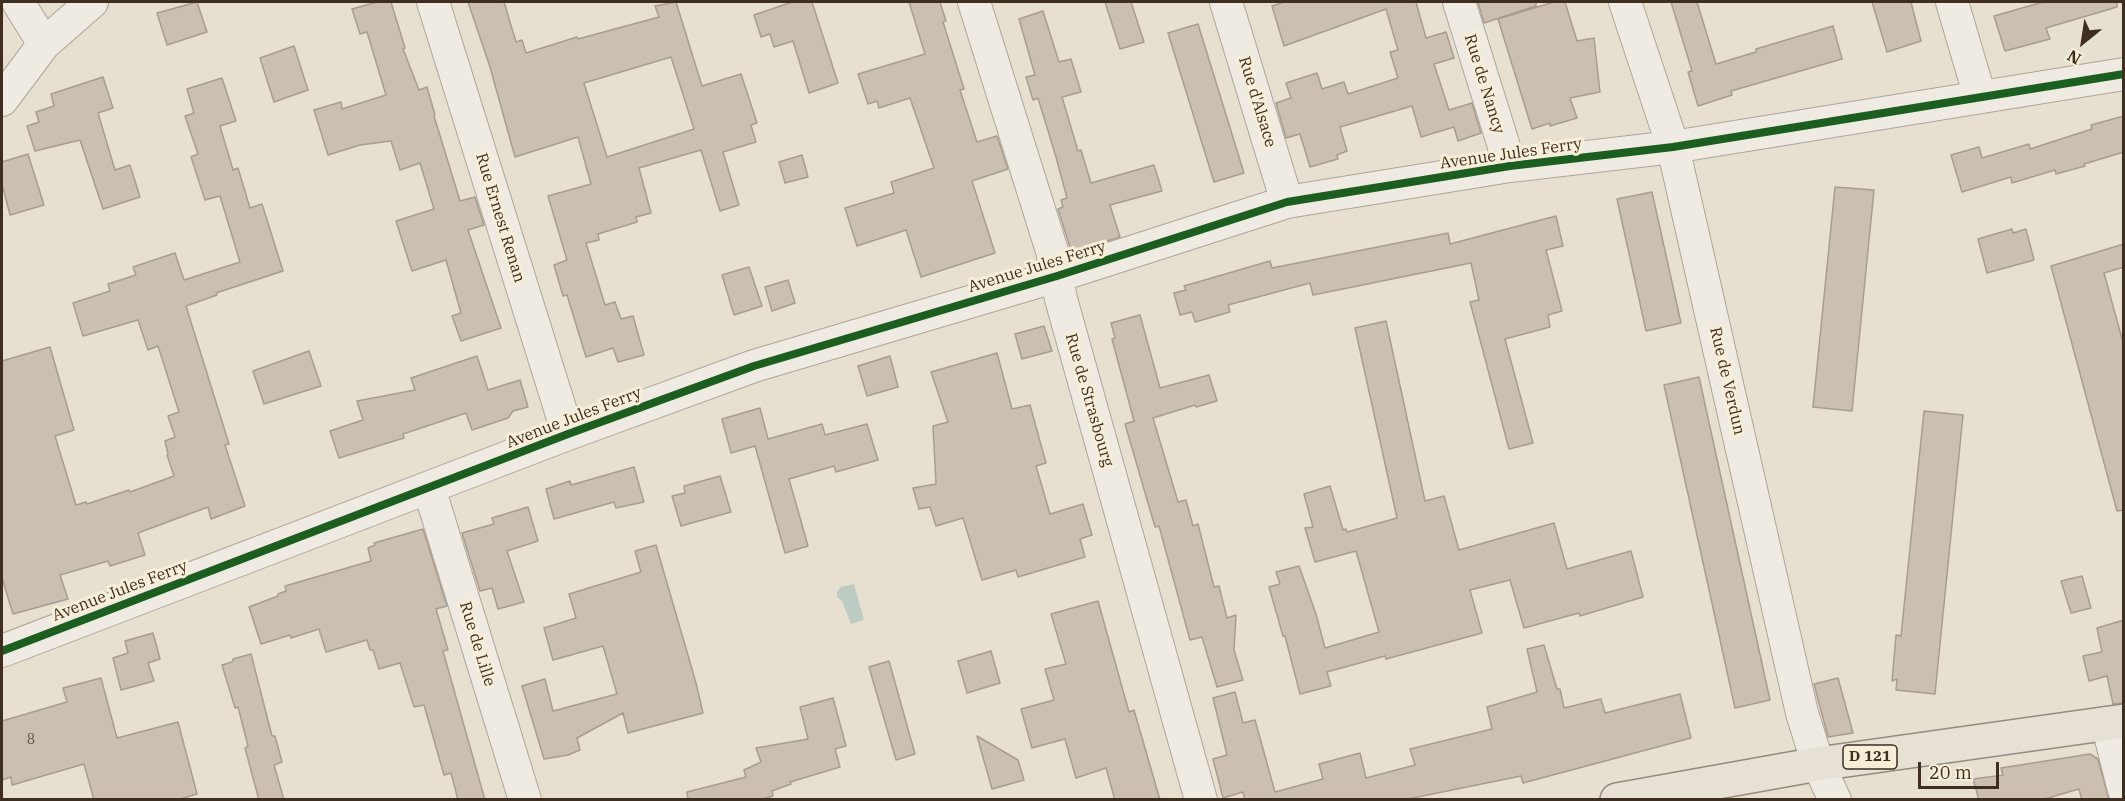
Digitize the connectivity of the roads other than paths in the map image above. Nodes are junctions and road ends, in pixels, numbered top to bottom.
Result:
1 (18, 2) edge
2 (92, 2) edge
3 (433, 2) edge
4 (974, 2) edge
5 (1226, 2) edge
6 (1459, 2) edge
7 (1625, 2) edge
8 (1952, 2) edge
9 (44, 44) junction
10 (2124, 74) edge
11 (1980, 97) junction
12 (2, 100) edge
13 (1673, 147) junction
14 (1510, 166) junction
15 (1287, 202) junction
16 (1057, 276) junction
17 (568, 434) junction
18 (429, 488) junction
19 (2, 651) edge
20 (2115, 722) edge
21 (1818, 764) junction
22 (2124, 790) edge
23 (525, 800) edge
24 (1201, 800) edge
25 (1617, 800) edge
26 (1835, 800) edge

1 - 9 street
2 - 9 street
3 - 17 street, Rue Ernest Renan
4 - 16 street, Rue de Strasbourg
5 - 15 street, Rue d'Alsace
6 - 14 street, Rue de Nancy
7 - 13 street, Rue de Verdun
8 - 11 street
9 - 12 street
10 - 11 street, Avenue Jules Ferry
11 - 13 street, Avenue Jules Ferry
13 - 14 street, Avenue Jules Ferry
13 - 21 street, Rue de Verdun
14 - 15 street, Avenue Jules Ferry
15 - 16 street, Avenue Jules Ferry
16 - 17 street, Avenue Jules Ferry
16 - 24 street, Rue de Strasbourg
17 - 18 street, Avenue Jules Ferry
18 - 19 street, Avenue Jules Ferry
18 - 23 street, Rue de Lille
20 - 21 main road, D 121
20 - 22 street
21 - 25 main road, D 121
21 - 26 street, Rue de Verdun

